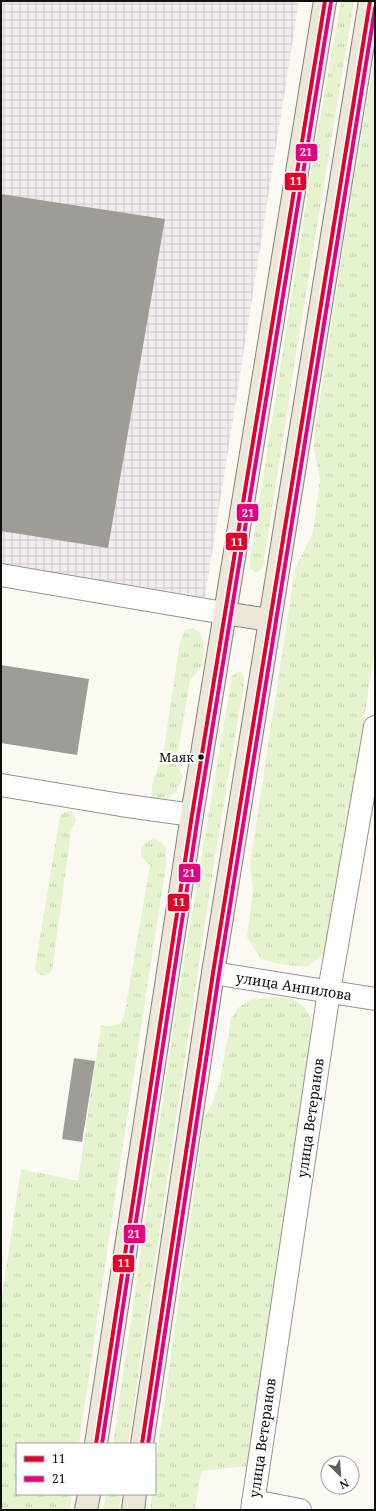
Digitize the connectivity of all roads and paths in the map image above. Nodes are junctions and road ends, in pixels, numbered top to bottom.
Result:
1 (325, 1) edge
2 (370, 1) edge
3 (1, 575) edge
4 (224, 613) junction
5 (270, 620) junction
6 (375, 727) edge
7 (1, 785) edge
8 (192, 815) junction
9 (213, 974) junction
10 (329, 991) junction
11 (375, 999) edge
12 (96, 1443) edge
13 (142, 1443) edge
14 (89, 1495) edge
15 (135, 1495) edge
16 (252, 1506) edge
17 (86, 1510) edge
18 (133, 1510) edge
19 (300, 1510) edge

1 - 4 main road
2 - 5 main road
3 - 4 street
4 - 5 main road
4 - 8 main road
5 - 9 main road
6 - 10 street, улица Ветеранов
7 - 8 street
8 - 12 main road
9 - 10 street, улица Анпилова
9 - 13 main road
10 - 11 street, улица Анпилова
10 - 16 street, улица Ветеранов
14 - 17 main road
15 - 18 main road
16 - 19 street

